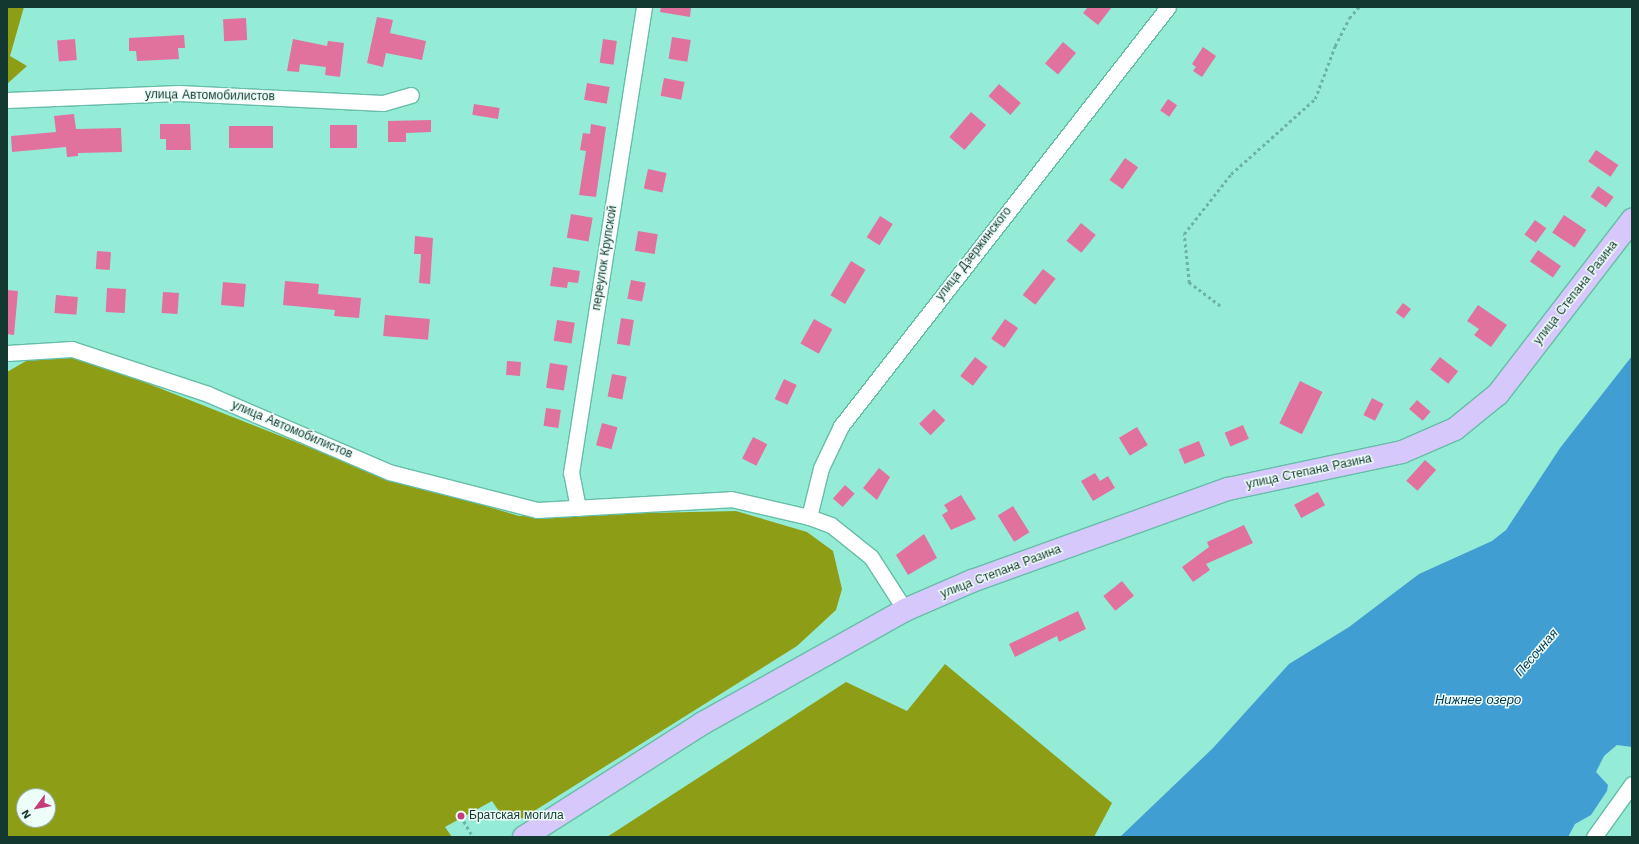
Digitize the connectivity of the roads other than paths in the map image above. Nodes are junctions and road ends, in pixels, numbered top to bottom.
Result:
1 (644, 7) edge
2 (1168, 7) edge
3 (411, 95) dead end
4 (7, 100) edge
5 (1632, 220) edge
6 (7, 352) edge
7 (578, 508) junction
8 (809, 517) junction
9 (905, 610) junction
10 (1632, 784) edge
11 (524, 837) edge
12 (1594, 837) edge

1 - 7 street, переулок Крупской
2 - 8 street, улица Дзержинского
3 - 4 street, улица Автомобилистов
5 - 9 main road, улица Степана Разина
6 - 7 street, улица Автомобилистов
7 - 8 street, улица Автомобилистов
8 - 9 street, улица Автомобилистов
9 - 11 main road, улица Степана Разина
10 - 12 street

